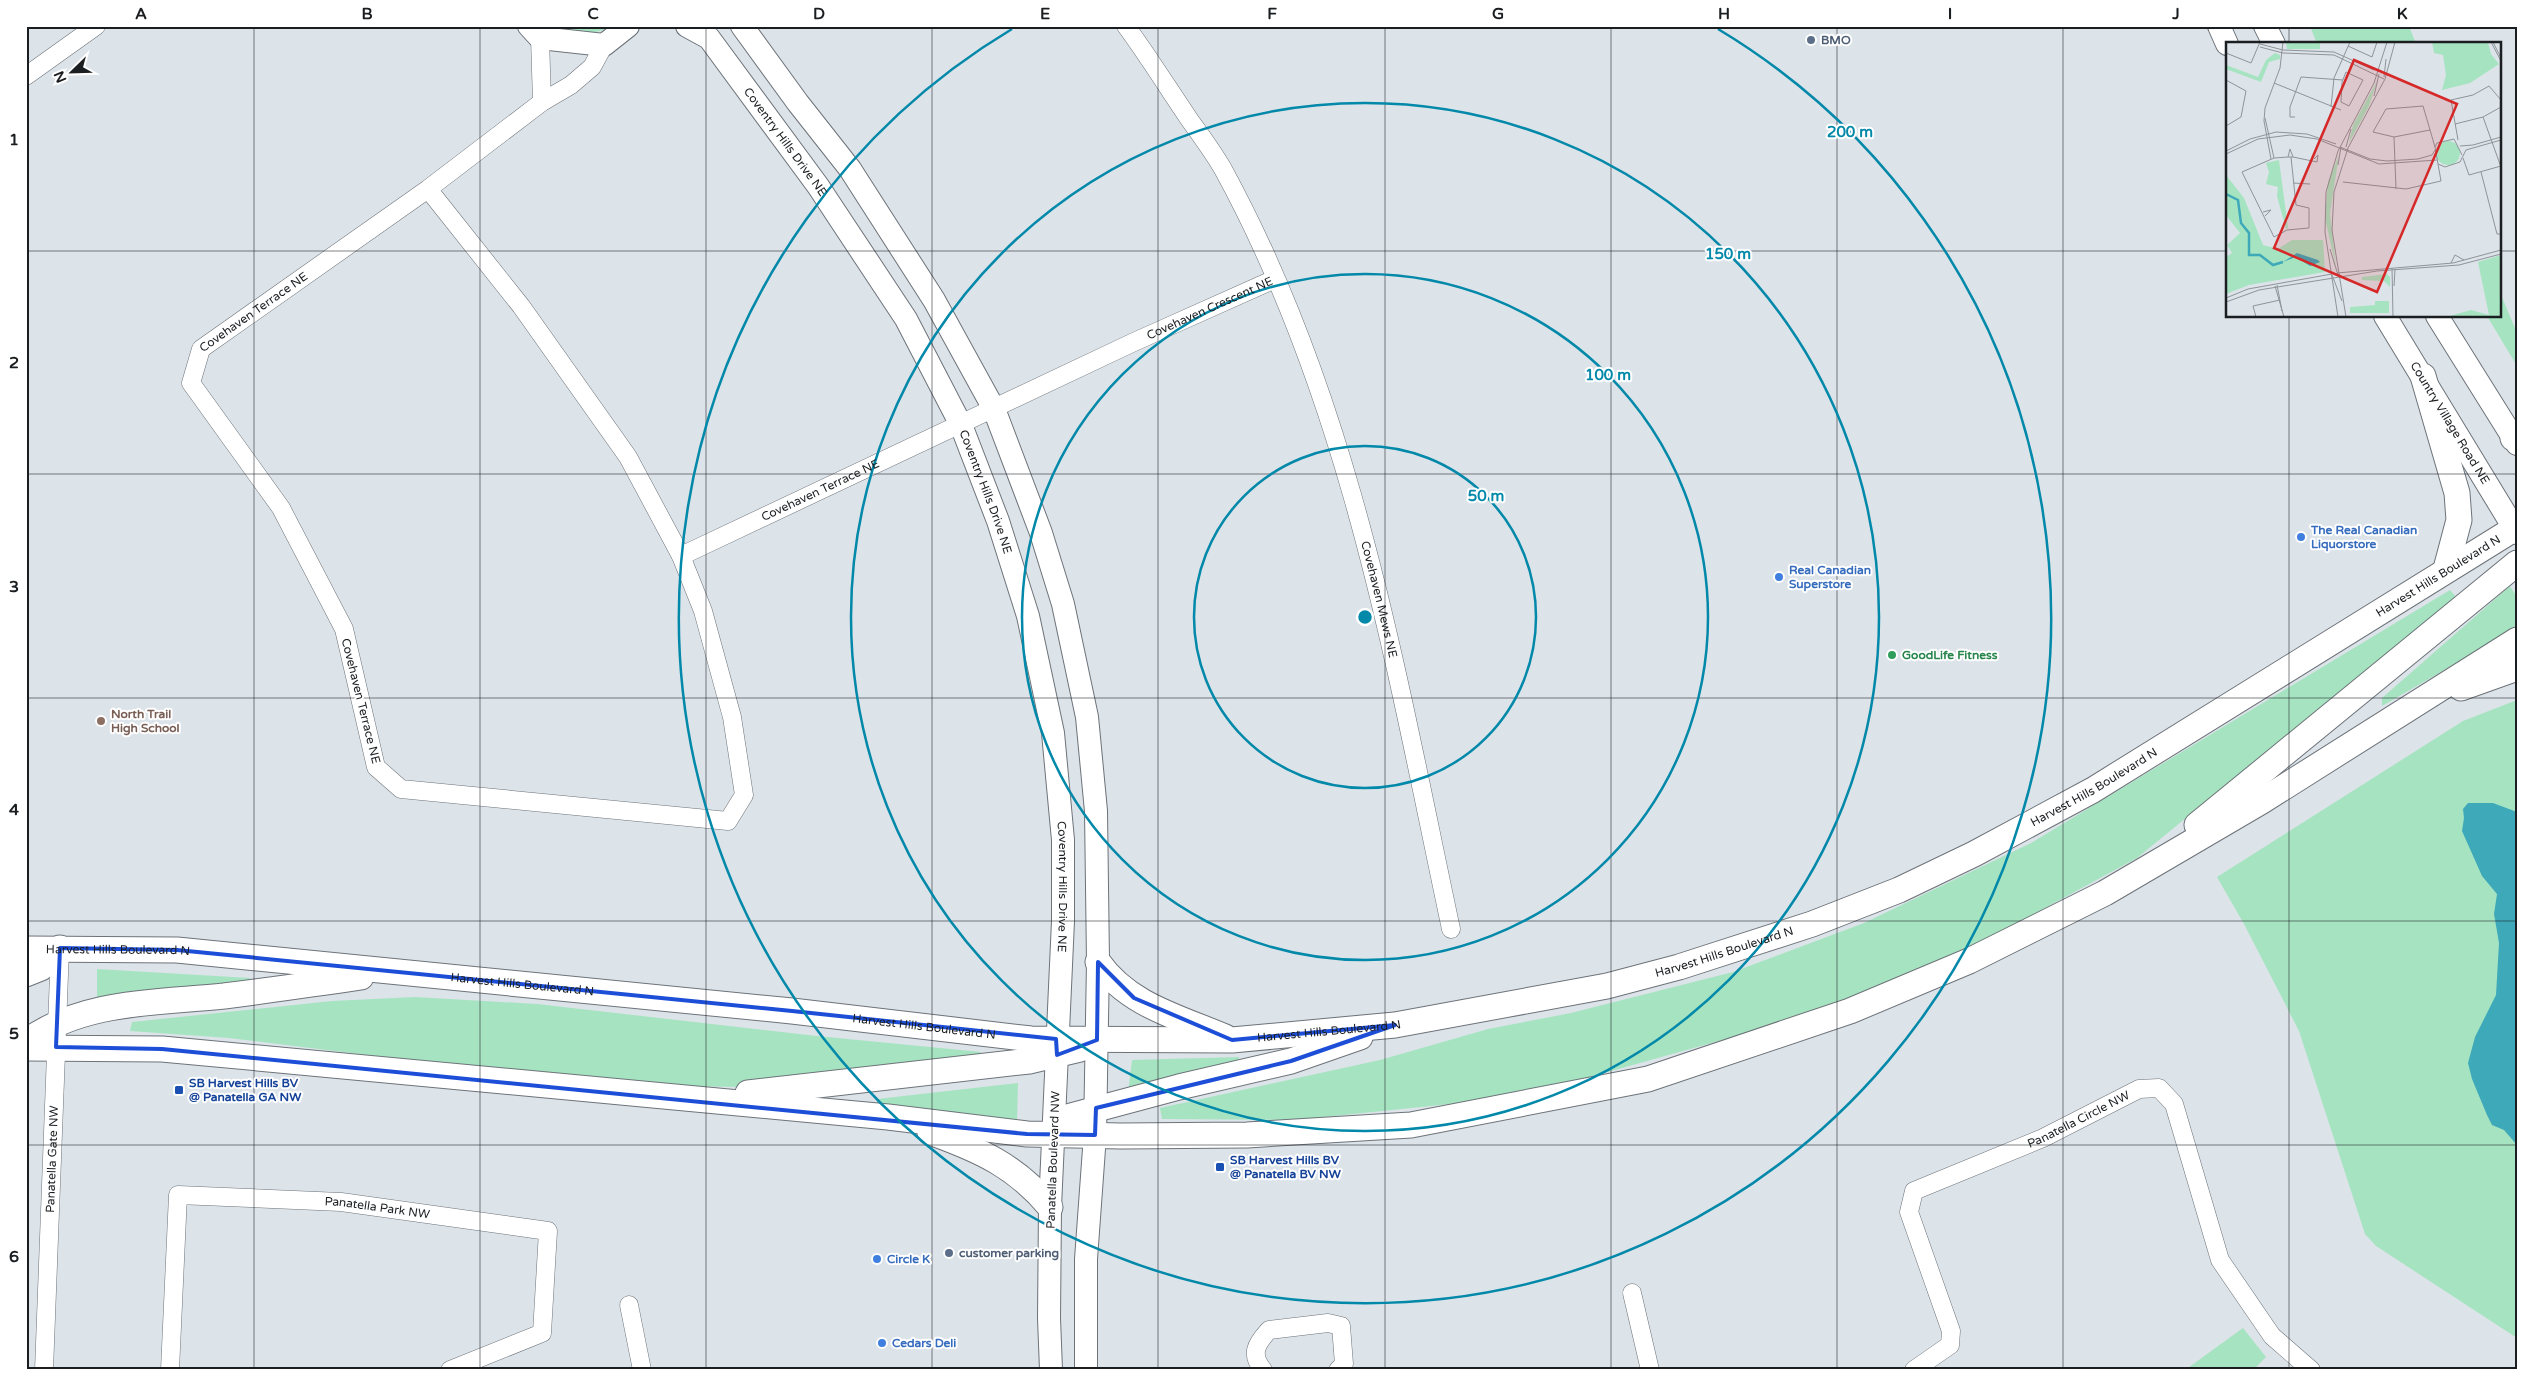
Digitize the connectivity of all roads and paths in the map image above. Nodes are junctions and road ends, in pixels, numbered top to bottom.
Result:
1 (96, 26) edge
2 (628, 26) edge
3 (687, 26) edge
4 (742, 26) edge
5 (1126, 26) edge
6 (2219, 26) edge
7 (2266, 26) edge
8 (2281, 26) edge
9 (535, 32) edge
10 (2226, 42) edge
11 (2273, 42) edge
12 (2285, 42) edge
13 (604, 45) junction
14 (26, 76) edge
15 (550, 98) junction
16 (428, 189) junction
17 (1275, 279) junction
18 (2386, 318) edge
19 (2438, 318) edge
20 (2423, 376) junction
21 (994, 409) junction
22 (961, 425) junction
23 (2516, 440) edge
24 (2516, 530) edge
25 (681, 556) junction
26 (2517, 562) edge
27 (2446, 569) junction
28 (2517, 640) edge
29 (2517, 668) edge
30 (2412, 706) junction
31 (2139, 873) junction
32 (1451, 929) dead end
33 (60, 948) junction
34 (26, 949) edge
35 (1098, 962) junction
36 (398, 972) junction
37 (26, 974) edge
38 (1395, 1025) junction
39 (57, 1036) junction
40 (1097, 1040) junction
41 (1232, 1040) junction
42 (26, 1042) edge
43 (1056, 1047) junction
44 (26, 1048) edge
45 (684, 1098) junction
46 (1096, 1108) junction
47 (888, 1117) junction
48 (1055, 1134) junction
49 (1095, 1135) junction
50 (1050, 1207) junction
51 (1632, 1292) dead end
52 (629, 1306) dead end
53 (44, 1370) edge
54 (170, 1370) edge
55 (450, 1370) edge
56 (642, 1370) edge
57 (1051, 1370) edge
58 (1086, 1370) edge
59 (1264, 1370) edge
60 (1338, 1370) edge
61 (1650, 1370) edge
62 (1914, 1370) edge
63 (2310, 1370) edge

1 - 14 street
2 - 13 street
3 - 22 street, Coventry Hills Drive NE
4 - 21 street
5 - 17 street, Covehaven Crescent NE
6 - 10 street
7 - 11 street
8 - 12 street
9 - 13 street
9 - 15 street
13 - 15 street
15 - 16 street, Covehaven Terrace NE
16 - 25 street, Covehaven Terrace NE
16 - 25 street, Covehaven Terrace NE
17 - 21 street, Covehaven Crescent NE
17 - 32 street, Covehaven Mews NE
18 - 20 street, Country Village Road NE
19 - 23 street
20 - 24 street, Country Village Road NE
20 - 27 main road
21 - 22 street, Covehaven Crescent NE
21 - 35 street
22 - 25 street, Covehaven Terrace NE
22 - 43 street, Coventry Hills Drive NE
24 - 27 main road, Harvest Hills Boulevard N
26 - 31 main road
27 - 38 main road, Harvest Hills Boulevard N
28 - 30 main road
29 - 30 main road
30 - 31 main road
31 - 49 main road
33 - 34 main road, Harvest Hills Boulevard N
33 - 36 main road, Harvest Hills Boulevard N
33 - 37 main road
33 - 39 street, Panatella Gate NW
35 - 40 street
35 - 41 main road
36 - 39 main road
36 - 43 main road, Harvest Hills Boulevard N
38 - 41 main road, Harvest Hills Boulevard N
38 - 46 main road
39 - 42 main road
39 - 44 main road
39 - 45 main road
39 - 53 street, Panatella Gate NW
40 - 41 main road, Harvest Hills Boulevard N
40 - 43 main road
40 - 46 street
43 - 45 main road
43 - 48 street, Panatella Boulevard NW
45 - 47 main road
46 - 48 main road
46 - 49 street
47 - 48 main road
47 - 50 main road
48 - 49 main road
48 - 50 street, Panatella Boulevard NW
49 - 58 street
50 - 57 street, Panatella Boulevard NW
51 - 61 street
52 - 56 street
54 - 55 street, Panatella Park NW
59 - 60 street
62 - 63 street, Panatella Circle NW

